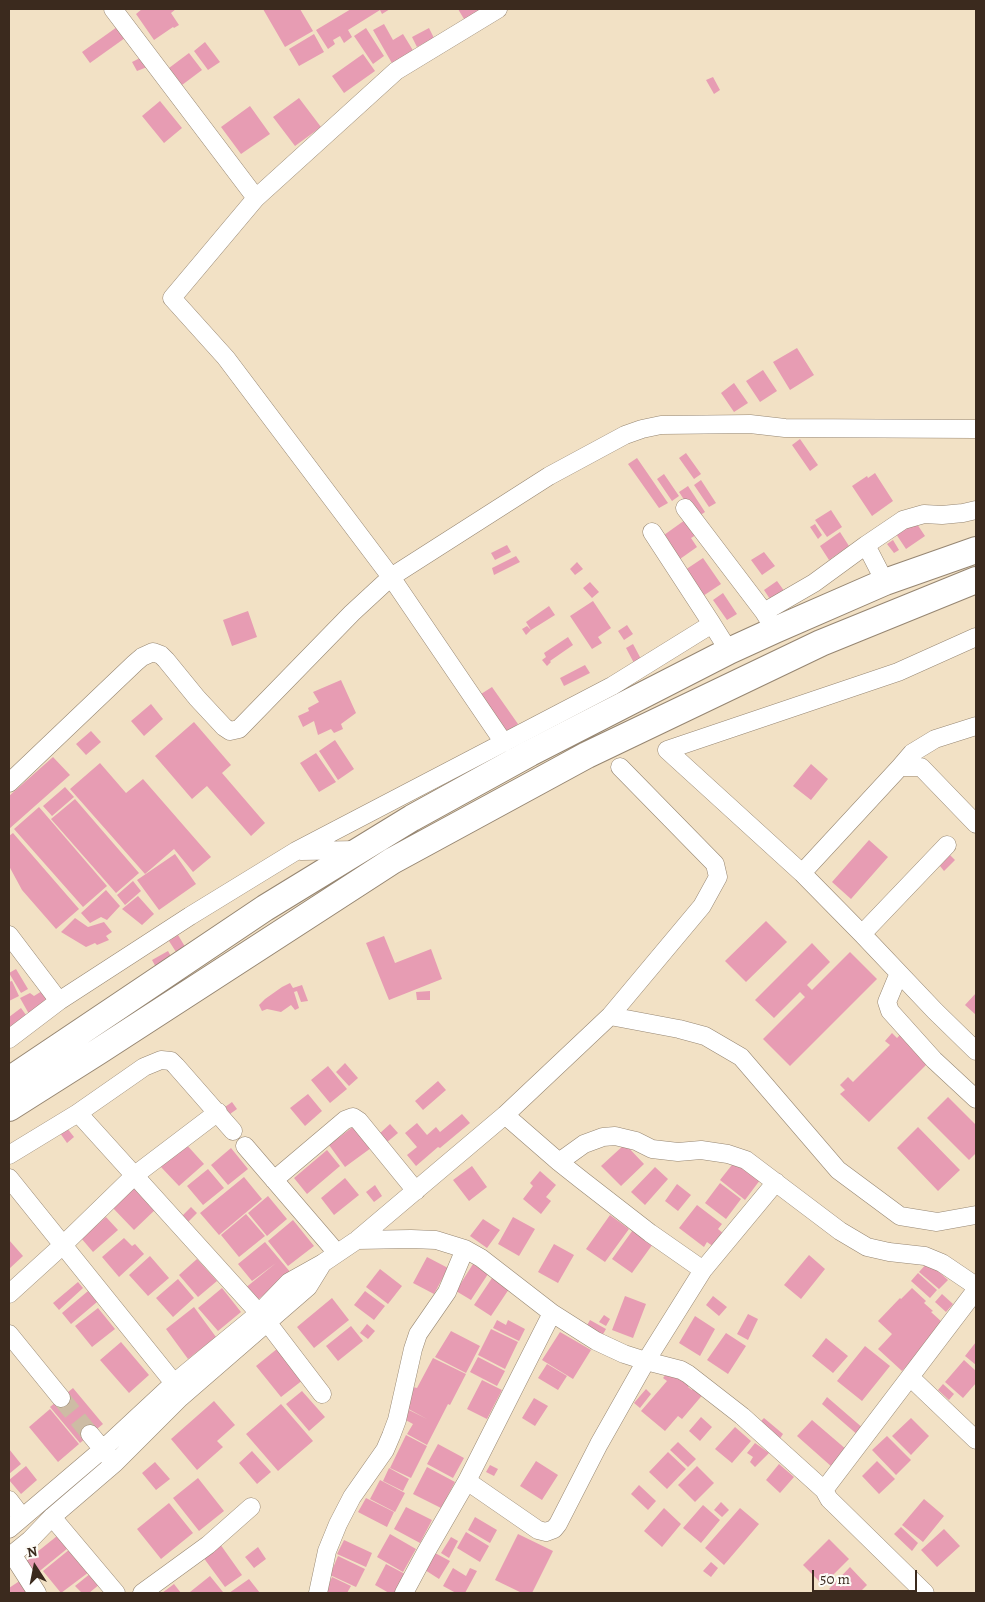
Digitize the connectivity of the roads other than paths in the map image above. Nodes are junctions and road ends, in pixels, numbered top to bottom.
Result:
1 (113, 9) edge
2 (498, 9) edge
3 (256, 198) junction
4 (976, 429) edge
5 (685, 508) dead end
6 (976, 510) edge
7 (652, 532) dead end
8 (866, 545) junction
9 (976, 550) edge
10 (391, 577) junction
11 (976, 580) edge
12 (885, 582) junction
13 (769, 621) junction
14 (712, 624) junction
15 (976, 637) edge
16 (729, 652) junction
17 (976, 726) edge
18 (504, 742) junction
19 (620, 767) dead end
20 (900, 767) junction
21 (9, 783) edge
22 (976, 824) edge
23 (947, 845) dead end
24 (361, 850) junction
25 (296, 851) junction
26 (802, 872) junction
27 (862, 934) junction
28 (9, 935) edge
29 (900, 973) junction
30 (59, 1001) junction
31 (610, 1016) junction
32 (9, 1039) edge
33 (976, 1051) edge
34 (9, 1080) edge
35 (976, 1099) edge
36 (9, 1108) edge
37 (218, 1112) junction
38 (78, 1113) junction
39 (505, 1115) junction
40 (233, 1131) dead end
41 (245, 1146) dead end
42 (9, 1155) edge
43 (559, 1162) junction
44 (135, 1175) junction
45 (9, 1178) edge
46 (274, 1180) junction
47 (776, 1182) junction
48 (416, 1191) junction
49 (976, 1214) edge
50 (357, 1240) junction
51 (64, 1244) junction
52 (465, 1249) junction
53 (330, 1258) junction
54 (703, 1270) junction
55 (976, 1288) edge
56 (9, 1294) edge
57 (552, 1313) junction
58 (263, 1318) junction
59 (9, 1334) edge
60 (646, 1362) junction
61 (910, 1377) junction
62 (174, 1383) junction
63 (322, 1394) dead end
64 (61, 1398) tunnel mouth
65 (90, 1434) tunnel mouth
66 (976, 1440) edge
67 (103, 1449) junction
68 (115, 1463) junction
69 (467, 1481) junction
70 (824, 1490) junction
71 (9, 1500) edge
72 (251, 1507) dead end
73 (52, 1517) junction
74 (15, 1523) edge
75 (10, 1556) edge
76 (37, 1593) edge
77 (116, 1593) edge
78 (142, 1593) edge
79 (318, 1593) edge
80 (404, 1593) edge
81 (925, 1593) edge

1 - 3 street
2 - 3 street
3 - 10 street
4 - 10 street
5 - 13 street
6 - 8 street
7 - 14 street
8 - 12 street
8 - 13 street
9 - 12 highway
10 - 18 street
10 - 21 street
11 - 36 highway
12 - 13 highway
13 - 16 highway
14 - 16 street
14 - 18 street
15 - 26 street
16 - 24 highway
17 - 20 street
18 - 25 street
19 - 31 street
20 - 22 street
20 - 26 street
23 - 27 street
24 - 25 street
24 - 34 highway
25 - 30 street
26 - 27 street
27 - 29 street
28 - 30 street
29 - 33 street
29 - 35 street
30 - 32 street
31 - 39 street
31 - 49 street
37 - 38 street
37 - 40 street
37 - 44 street
38 - 42 street
38 - 44 street
39 - 43 street
39 - 48 street
41 - 46 street
43 - 47 street
43 - 54 street
44 - 51 street
44 - 58 street
45 - 51 street
46 - 48 street
46 - 53 street
47 - 54 street
47 - 55 street
48 - 50 street
50 - 52 street
50 - 53 street
51 - 56 street
51 - 62 street
52 - 57 street
52 - 79 street
53 - 58 street
54 - 60 street
55 - 61 street
57 - 60 street
57 - 69 street
58 - 62 street
58 - 63 street
58 - 68 street
59 - 64 street
60 - 69 street
60 - 70 street
61 - 66 street
61 - 70 street
62 - 67 street
65 - 67 street
67 - 68 street
67 - 74 street
68 - 73 street
69 - 80 street
70 - 81 street
71 - 74 street
72 - 78 street
73 - 75 street
73 - 77 street
75 - 76 street

